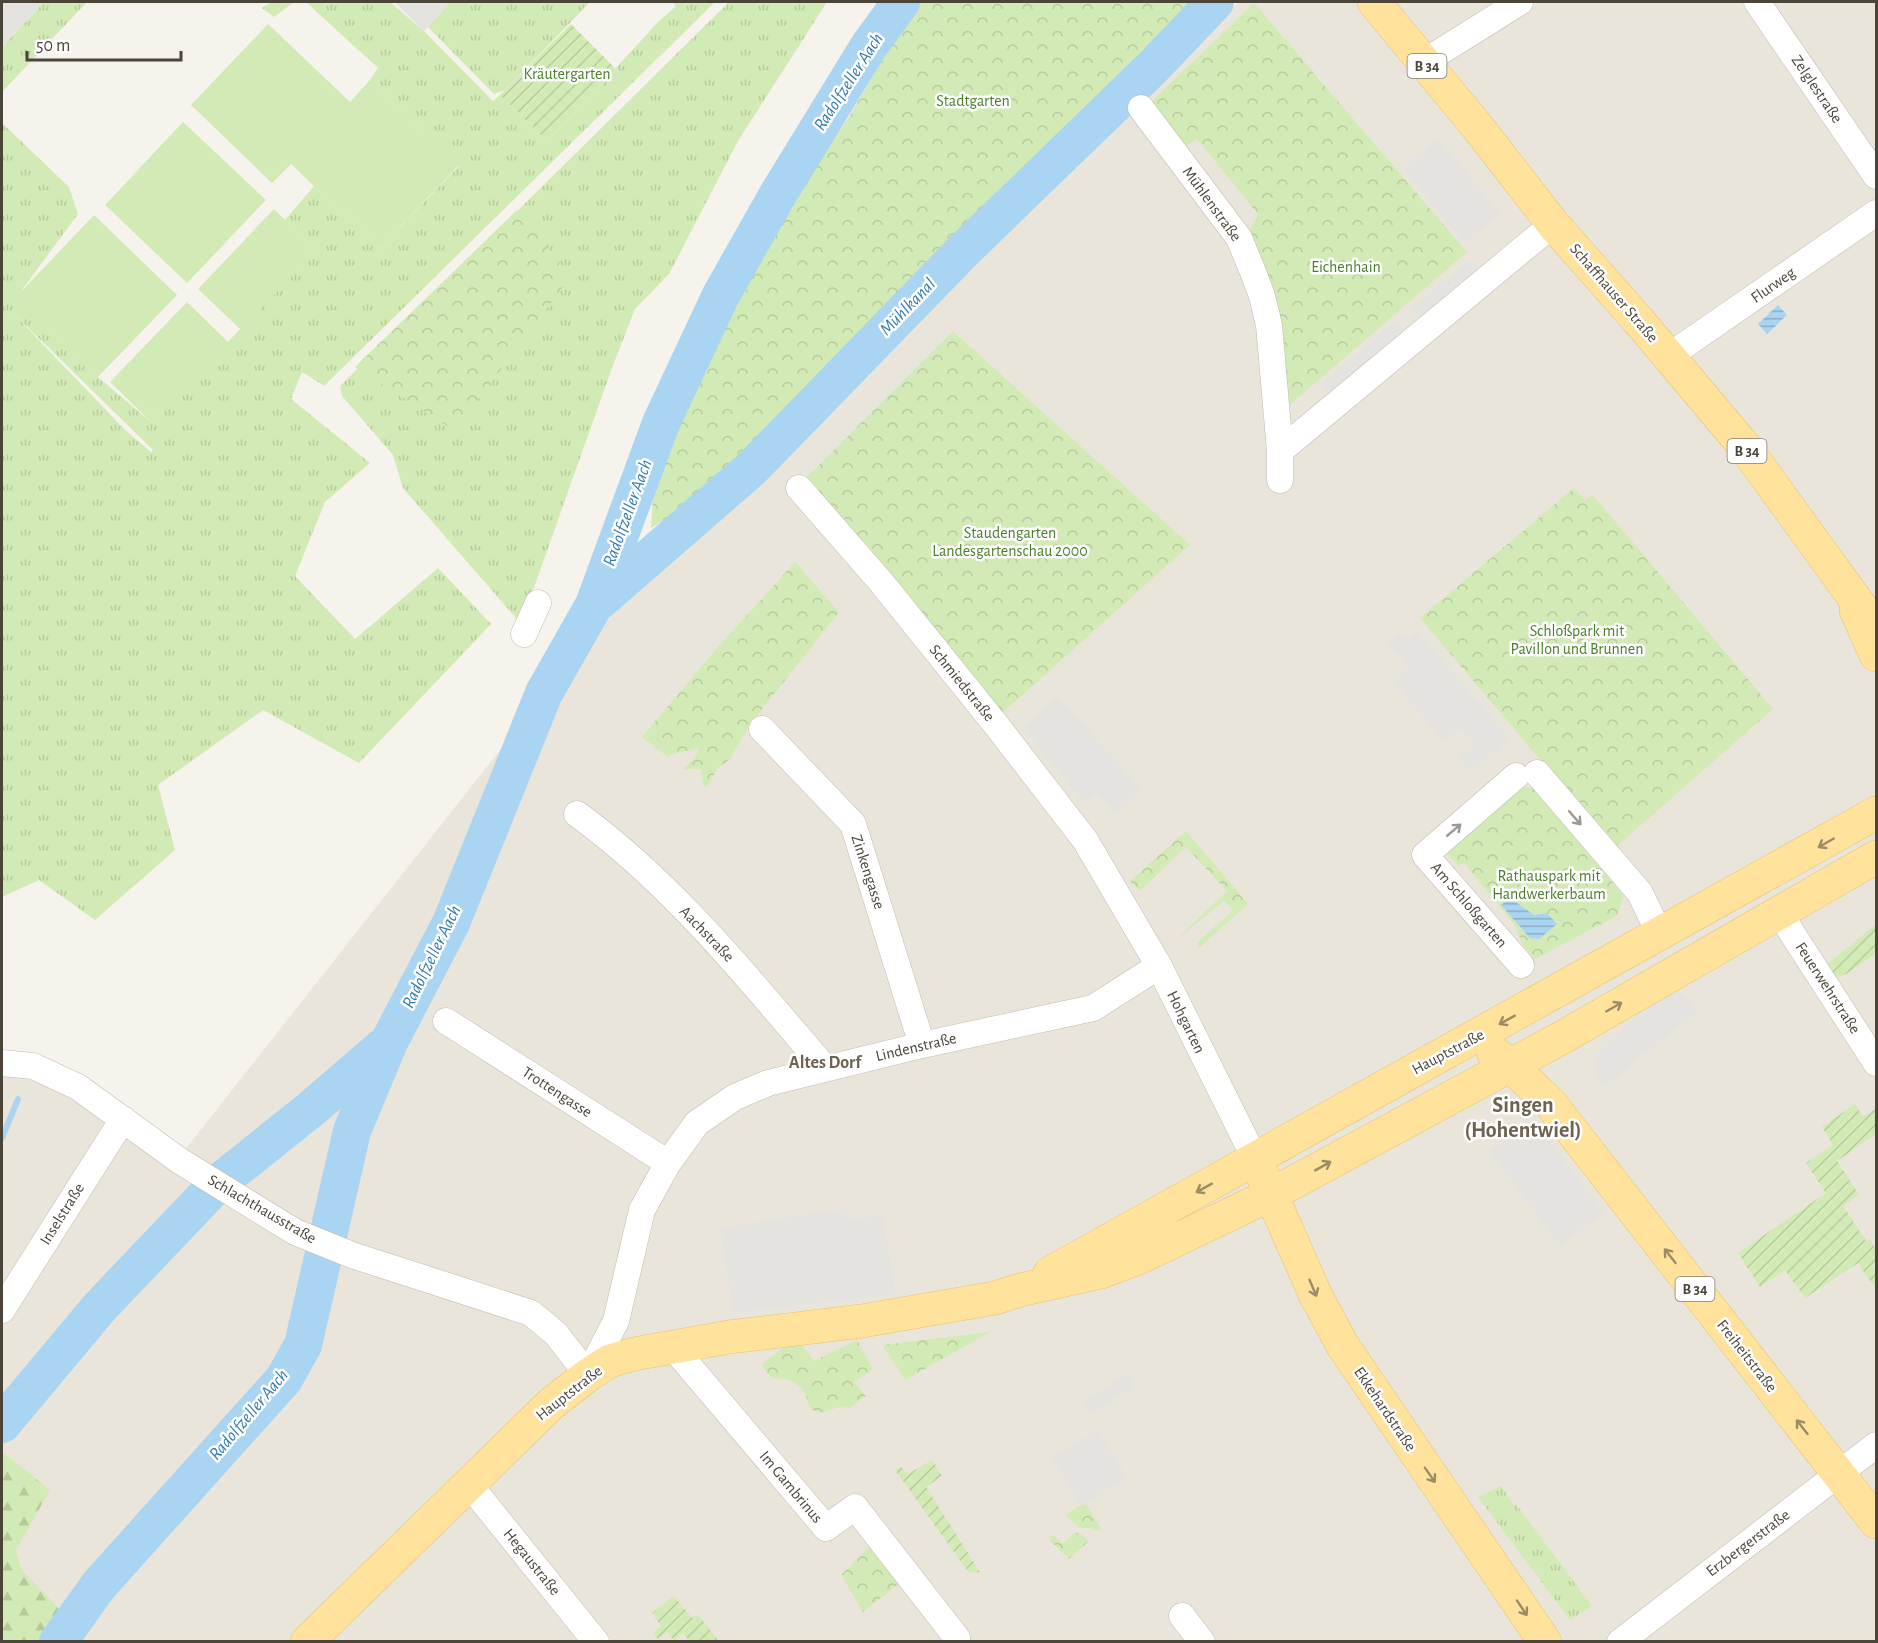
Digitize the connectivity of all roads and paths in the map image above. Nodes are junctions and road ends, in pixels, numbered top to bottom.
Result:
1 (1374, 2) edge
2 (1520, 2) edge
3 (1757, 2) edge
4 (1424, 62) junction
5 (1141, 108) dead end
6 (1876, 176) edge
7 (1876, 213) edge
8 (1553, 224) junction
9 (1669, 356) junction
10 (1280, 452) junction
11 (1280, 480) dead end
12 (800, 488) dead end
13 (1847, 589) junction
14 (538, 603) dead end
15 (1876, 628) edge
16 (524, 634) dead end
17 (1876, 656) edge
18 (762, 729) dead end
19 (1876, 813) edge
20 (576, 814) dead end
21 (1876, 857) edge
22 (1114, 886) joint
23 (1781, 911) junction
24 (1660, 935) junction
25 (1521, 965) dead end
26 (1159, 966) junction
27 (446, 1021) dead end
28 (1563, 1036) junction
29 (1475, 1038) junction
30 (922, 1045) junction
31 (2, 1063) edge
32 (1876, 1063) edge
33 (1509, 1064) junction
34 (825, 1068) junction
35 (1551, 1104) junction
36 (123, 1119) junction
37 (1255, 1159) junction
38 (668, 1163) junction
39 (1272, 1194) junction
40 (1020, 1290) junction
41 (2, 1310) edge
42 (672, 1346) junction
43 (588, 1375) junction
44 (1876, 1445) edge
45 (1838, 1473) junction
46 (468, 1483) junction
47 (1876, 1522) edge
48 (1182, 1616) dead end
49 (957, 1638) dead end
50 (307, 1641) edge
51 (596, 1641) edge
52 (1202, 1641) edge
53 (1545, 1641) edge
54 (1620, 1641) edge

1 - 4 main road, Schaffhauser Straße / B 34
2 - 4 street
3 - 6 street, Zelglestraße
4 - 8 main road, Schaffhauser Straße / B 34
5 - 10 street, Mühlenstraße
7 - 9 street, Flurweg
8 - 9 main road, Schaffhauser Straße / B 34
8 - 10 street
9 - 13 main road, Schaffhauser Straße / B 34
10 - 11 street, Mühlenstraße
12 - 22 street, Schmiedstraße
13 - 15 main road, Schaffhauser Straße / B 34
13 - 17 main road, Schaffhauser Straße / B 34
14 - 16 street
18 - 30 street, Zinkengasse
19 -> 24 main road, Hauptstraße
20 - 34 street, Aachstraße
21 - 23 main road, Hauptstraße
22 - 26 street, Hohgarten
28 -> 23 main road, Hauptstraße
23 - 32 street, Feuerwehrstraße
25 -> 24 street, Am Schloßgarten
24 -> 29 main road, Hauptstraße
26 - 30 street, Lindenstraße
26 - 37 street, Hohgarten
27 - 38 street, Trottengasse
28 - 33 main road, Hauptstraße
28 - 35 main road
29 - 33 main road, Freiheitstraße / B 34
29 - 37 main road, Hauptstraße
30 - 34 street, Lindenstraße
31 - 36 street, Schlachthausstraße
33 - 35 main road, Freiheitstraße / B 34
39 -> 33 main road, Hauptstraße
34 - 38 street, Lindenstraße
45 -> 35 main road, Freiheitstraße / B 34
36 - 41 street, Inselstraße
36 - 43 street, Schlachthausstraße
37 - 39 main road, Ekkehardstraße
37 -> 40 main road, Hauptstraße
38 - 43 street, Lindenstraße
39 - 40 main road, Hauptstraße
39 -> 53 main road, Ekkehardstraße
40 - 42 main road, Hauptstraße
42 - 43 main road, Hauptstraße
42 - 49 street, Im Gambrinus
43 - 46 main road, Hauptstraße
44 - 45 street, Erzbergerstraße
45 - 47 main road, Freiheitstraße / B 34
45 - 54 street, Erzbergerstraße
46 - 50 main road, Hauptstraße
46 - 51 street, Hegaustraße
48 - 52 street

